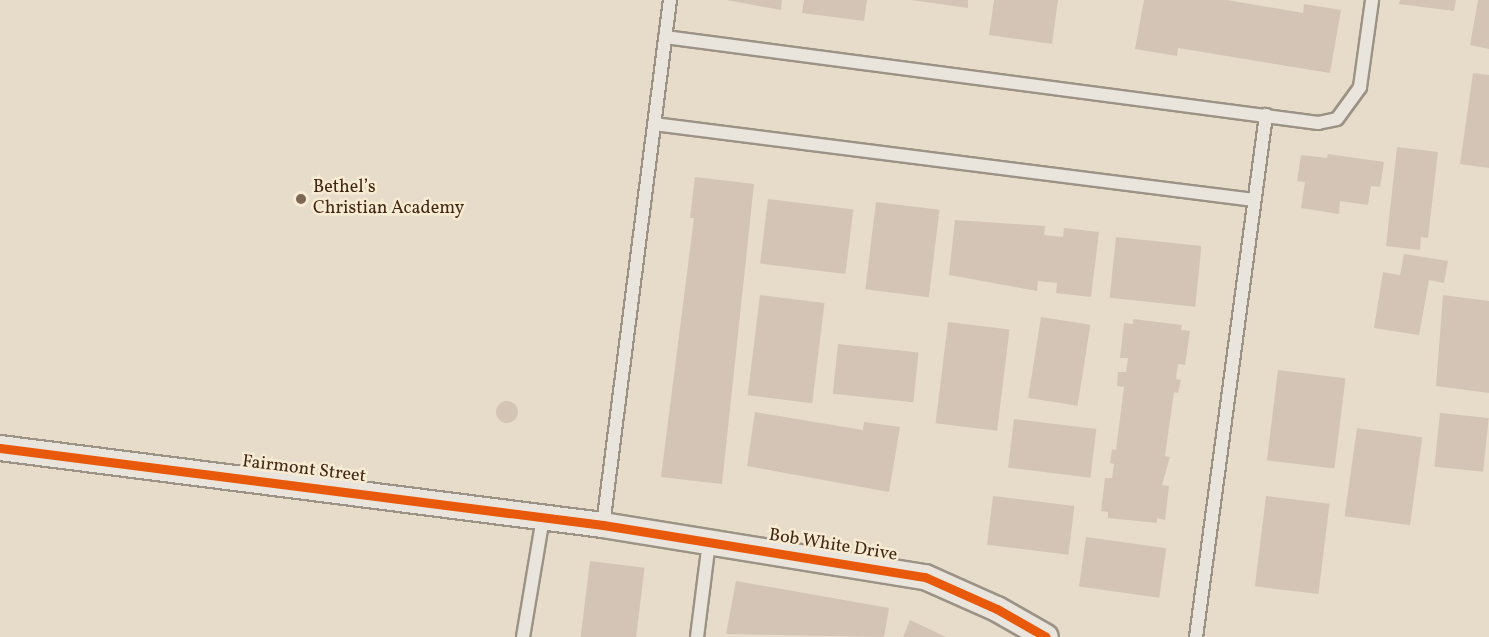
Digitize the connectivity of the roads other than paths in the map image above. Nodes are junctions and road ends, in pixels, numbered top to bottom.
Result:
1 (669, 0) edge
2 (1372, 0) edge
3 (665, 37) junction
4 (1266, 115) junction
5 (654, 124) junction
6 (1254, 200) junction
7 (0, 448) edge
8 (543, 517) junction
9 (603, 525) junction
10 (709, 542) junction
11 (523, 637) edge
12 (697, 637) edge
13 (1046, 637) edge
14 (1196, 637) edge

1 - 3 lane
2 - 4 lane
3 - 4 lane
3 - 5 lane
4 - 6 lane
5 - 6 lane
5 - 9 lane
6 - 14 lane
7 - 8 street, Fairmont Street
8 - 9 street, Fairmont Street
8 - 11 lane
9 - 10 street, Bob White Drive
10 - 12 lane
10 - 13 street, Bob White Drive

